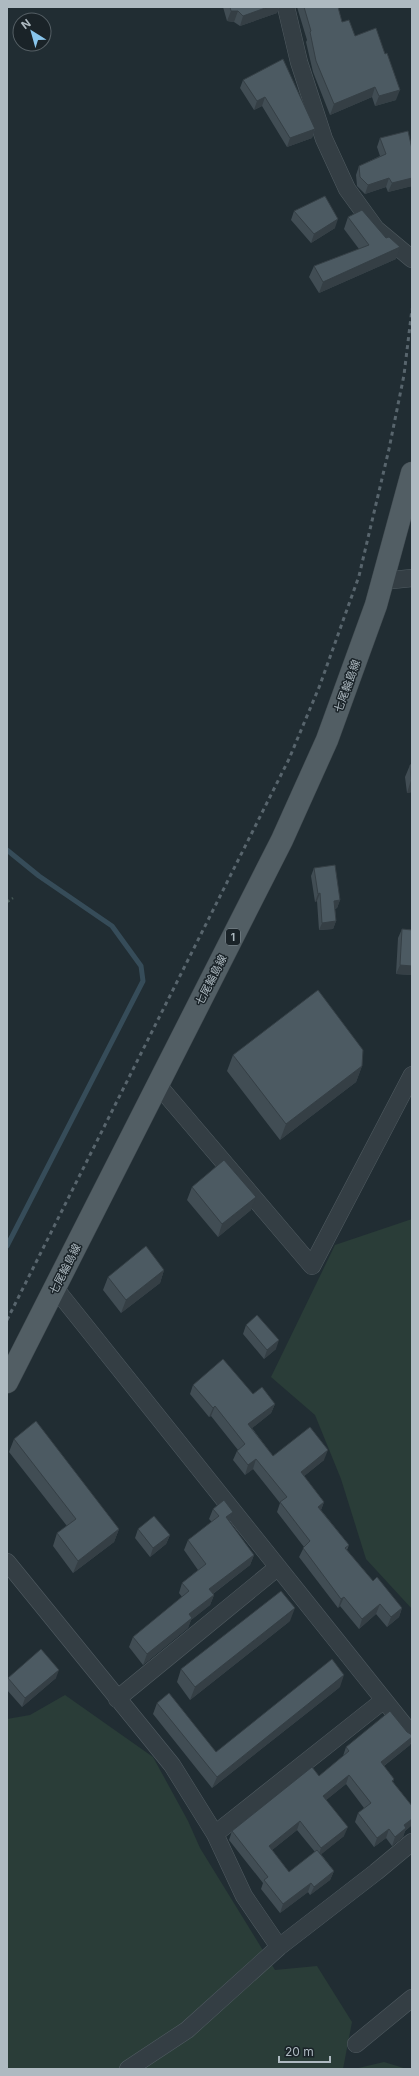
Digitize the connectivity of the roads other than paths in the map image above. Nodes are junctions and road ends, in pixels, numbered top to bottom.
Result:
1 (286, 7) edge
2 (412, 258) edge
3 (412, 473) edge
4 (412, 578) edge
5 (383, 581) junction
6 (412, 1075) edge
7 (158, 1085) junction
8 (55, 1288) junction
9 (7, 1382) edge
10 (7, 1562) edge
11 (278, 1567) junction
12 (117, 1699) junction
13 (384, 1700) junction
14 (412, 1735) edge
15 (215, 1834) junction
16 (412, 1842) edge
17 (279, 1947) junction
18 (412, 1998) edge
19 (356, 2044) dead end
20 (128, 2069) edge

1 - 2 street
3 - 5 main road, 七尾輪島線 / 1
4 - 5 street
5 - 7 main road, 七尾輪島線 / 1
6 - 7 street
7 - 8 main road, 七尾輪島線 / 1
8 - 9 main road, 七尾輪島線 / 1
8 - 11 street
10 - 12 street
11 - 12 street
11 - 13 street
12 - 15 street
13 - 14 street
13 - 15 street
15 - 17 street
16 - 17 street
17 - 20 street
18 - 19 street

